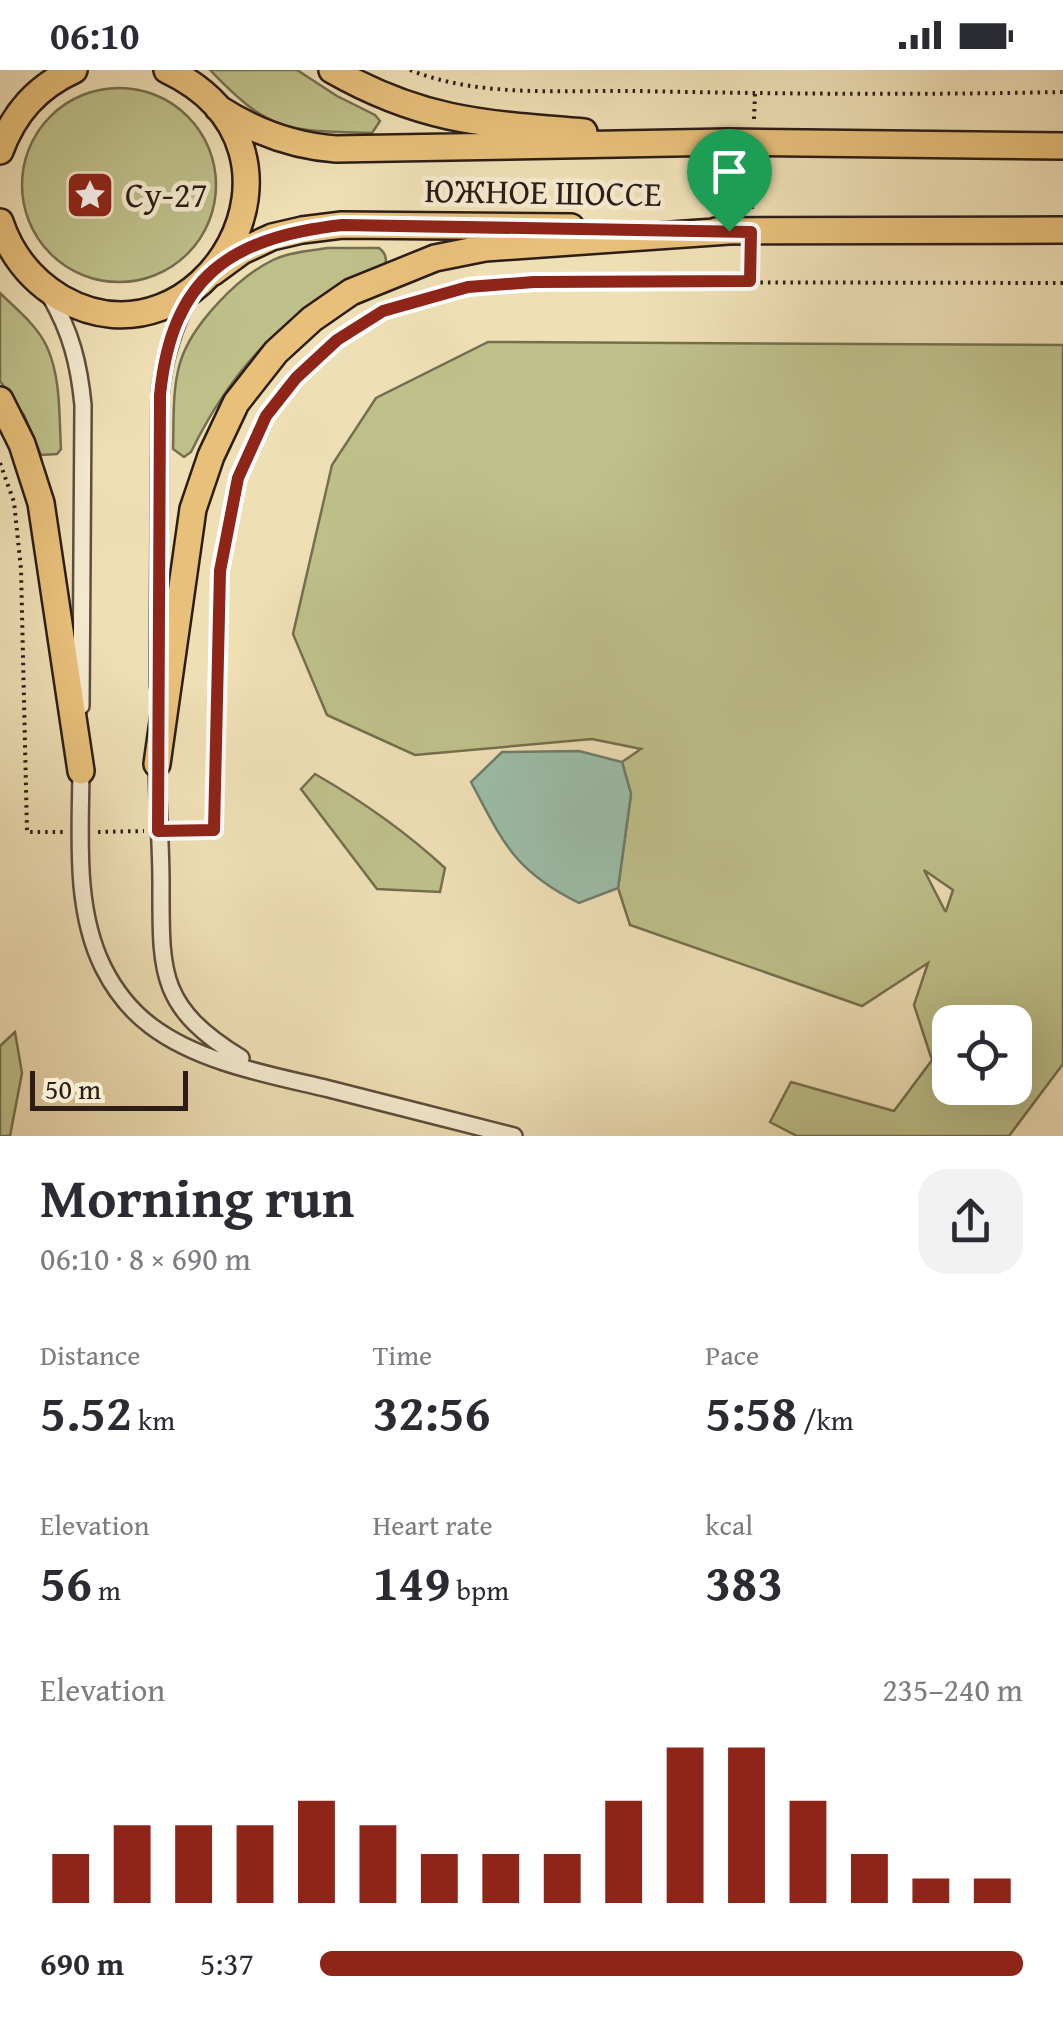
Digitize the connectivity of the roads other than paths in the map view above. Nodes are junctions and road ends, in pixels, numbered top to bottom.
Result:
1 (74, 70) edge
2 (167, 70) edge
3 (186, 70) edge
4 (332, 70) edge
5 (40, 88) edge
6 (210, 100) junction
7 (0, 121) edge
8 (1063, 138) edge
9 (741, 142) junction
10 (981, 144) junction
11 (1063, 146) edge
12 (0, 151) edge
13 (0, 222) edge
14 (1063, 230) edge
15 (740, 231) junction
16 (981, 232) junction
17 (1063, 239) edge
18 (0, 254) edge
19 (212, 273) junction
20 (36, 280) junction
21 (191, 291) junction
22 (0, 400) edge
23 (157, 764) junction
24 (81, 770) junction
25 (267, 1074) junction
26 (514, 1136) edge

1 - 5 main road
2 - 6 main road, ЮЖНОЕ ШОССЕ
3 - 6 main road
4 - 9 main road
5 - 7 main road
5 - 12 main road
6 - 9 main road, ЮЖНОЕ ШОССЕ
6 - 19 main road, ЮЖНОЕ ШОССЕ
8 - 10 street
9 - 10 main road, ЮЖНОЕ ШОССЕ
10 - 11 main road, ЮЖНОЕ ШОССЕ
13 - 20 main road
14 - 16 main road, ЮЖНОЕ ШОССЕ
15 - 16 main road, ЮЖНОЕ ШОССЕ
15 - 19 main road, ЮЖНОЕ ШОССЕ
15 - 23 main road
16 - 17 street
18 - 20 main road, ЮЖНОЕ ШОССЕ
19 - 21 main road, ЮЖНОЕ ШОССЕ
20 - 21 main road, ЮЖНОЕ ШОССЕ
20 - 24 street
21 - 23 street
22 - 24 main road
23 - 25 street
24 - 25 street
25 - 26 street

